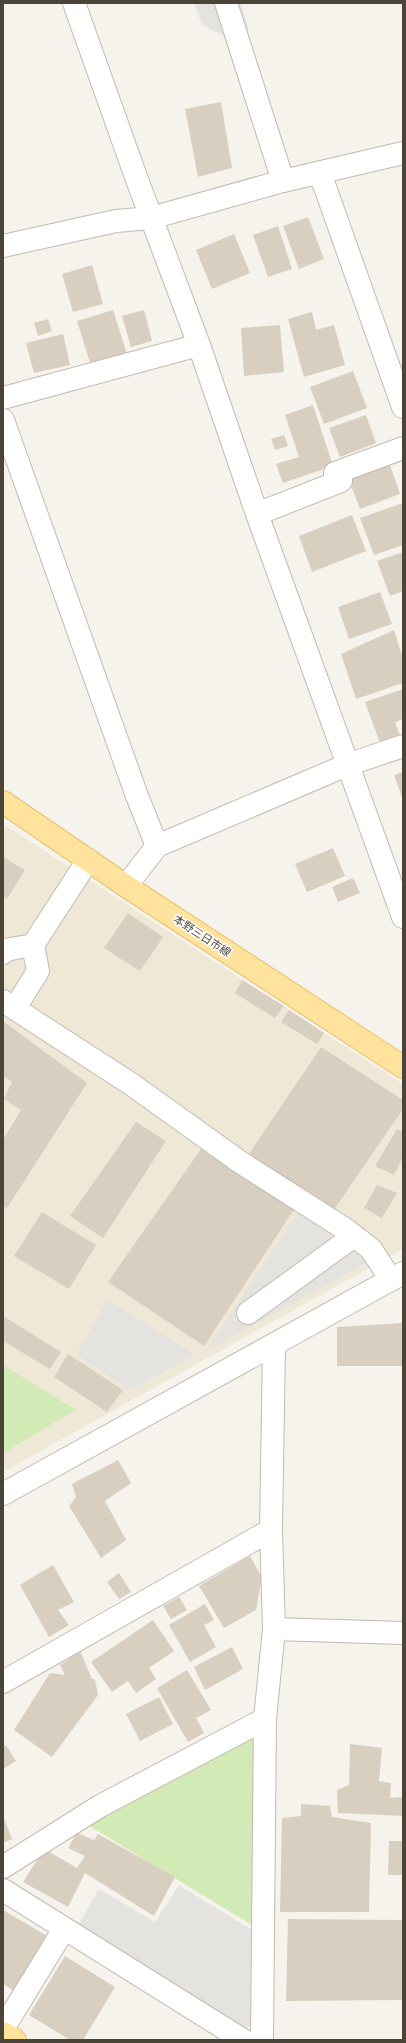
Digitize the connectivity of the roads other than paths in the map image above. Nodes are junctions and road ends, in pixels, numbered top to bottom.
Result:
1 (74, 3) edge
2 (226, 3) edge
3 (403, 153) edge
4 (320, 173) junction
5 (283, 181) junction
6 (151, 218) junction
7 (3, 246) edge
8 (199, 345) junction
9 (3, 398) edge
10 (403, 406) edge
11 (3, 420) edge
12 (403, 448) edge
13 (258, 514) junction
14 (403, 746) edge
15 (347, 765) junction
16 (3, 802) edge
17 (157, 846) junction
18 (88, 860) junction
19 (126, 886) junction
20 (403, 917) edge
21 (33, 945) junction
22 (3, 953) edge
23 (9, 1004) edge
24 (403, 1067) edge
25 (354, 1236) junction
26 (397, 1276) edge
27 (248, 1313) dead end
28 (274, 1345) junction
29 (3, 1494) edge
30 (272, 1530) junction
31 (274, 1629) junction
32 (403, 1633) edge
33 (3, 1682) edge
34 (266, 1719) junction
35 (3, 1866) edge
36 (3, 1890) edge
37 (64, 1929) junction
38 (3, 2029) edge
39 (3, 2033) edge
40 (15, 2040) edge
41 (242, 2040) edge
42 (262, 2040) edge

1 - 6 street
2 - 5 street
3 - 4 street
4 - 5 street
4 - 10 street
5 - 6 street
6 - 7 street
6 - 8 street
8 - 9 street
8 - 13 street
11 - 17 street
12 - 13 street
13 - 15 street
14 - 15 street
15 - 17 street
15 - 20 street
16 - 18 main road, 本野三日市線
17 - 19 street
18 - 19 main road, 本野三日市線
18 - 21 street
19 - 24 main road, 本野三日市線
21 - 22 street
21 - 23 street
23 - 25 street
25 - 26 street
25 - 27 street
26 - 28 street
28 - 29 street
28 - 30 street
30 - 31 street
30 - 33 street
31 - 32 street
31 - 34 street
34 - 35 street
34 - 42 street
36 - 37 street
37 - 38 street
37 - 41 street
39 - 40 main road

